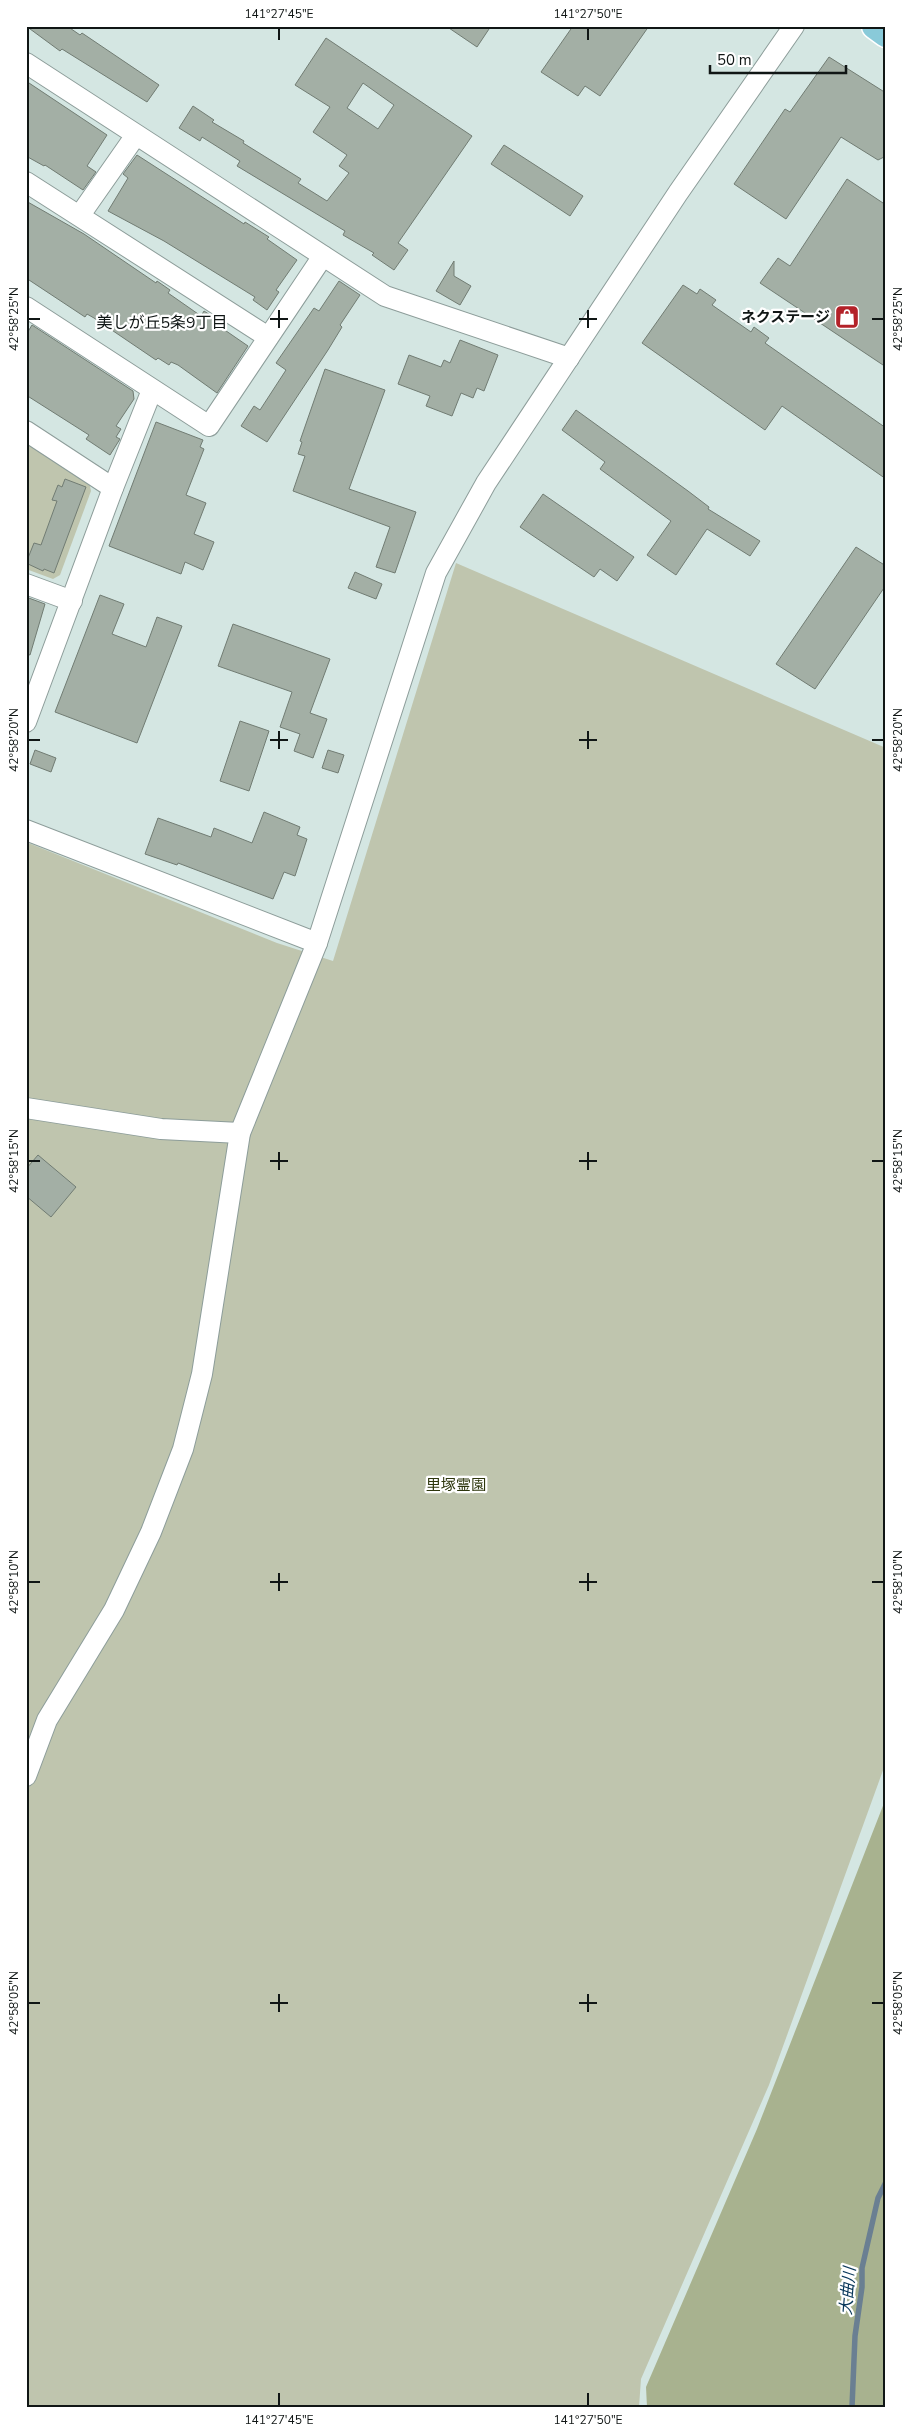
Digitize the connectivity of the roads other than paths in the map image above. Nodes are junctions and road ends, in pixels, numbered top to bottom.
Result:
1 (794, 26) edge
2 (875, 26) edge
3 (886, 34) edge
4 (26, 63) edge
5 (136, 135) junction
6 (26, 182) edge
7 (80, 215) junction
8 (323, 256) junction
9 (26, 307) edge
10 (268, 337) junction
11 (569, 358) junction
12 (152, 390) junction
13 (26, 431) edge
14 (113, 488) junction
15 (26, 584) edge
16 (72, 601) junction
17 (26, 722) edge
18 (26, 830) edge
19 (317, 943) junction
20 (26, 1108) edge
21 (240, 1133) junction
22 (29, 1759) edge
23 (26, 1776) edge

1 - 11 street
2 - 3 main road
4 - 5 street
5 - 7 street
5 - 8 street
6 - 7 street
7 - 10 street
8 - 10 street
8 - 11 street
9 - 12 street
10 - 12 street
11 - 19 street
12 - 14 street
13 - 14 street
14 - 16 street
15 - 16 street
16 - 17 street
18 - 19 street
19 - 21 street
20 - 21 street
21 - 22 street
22 - 23 street

